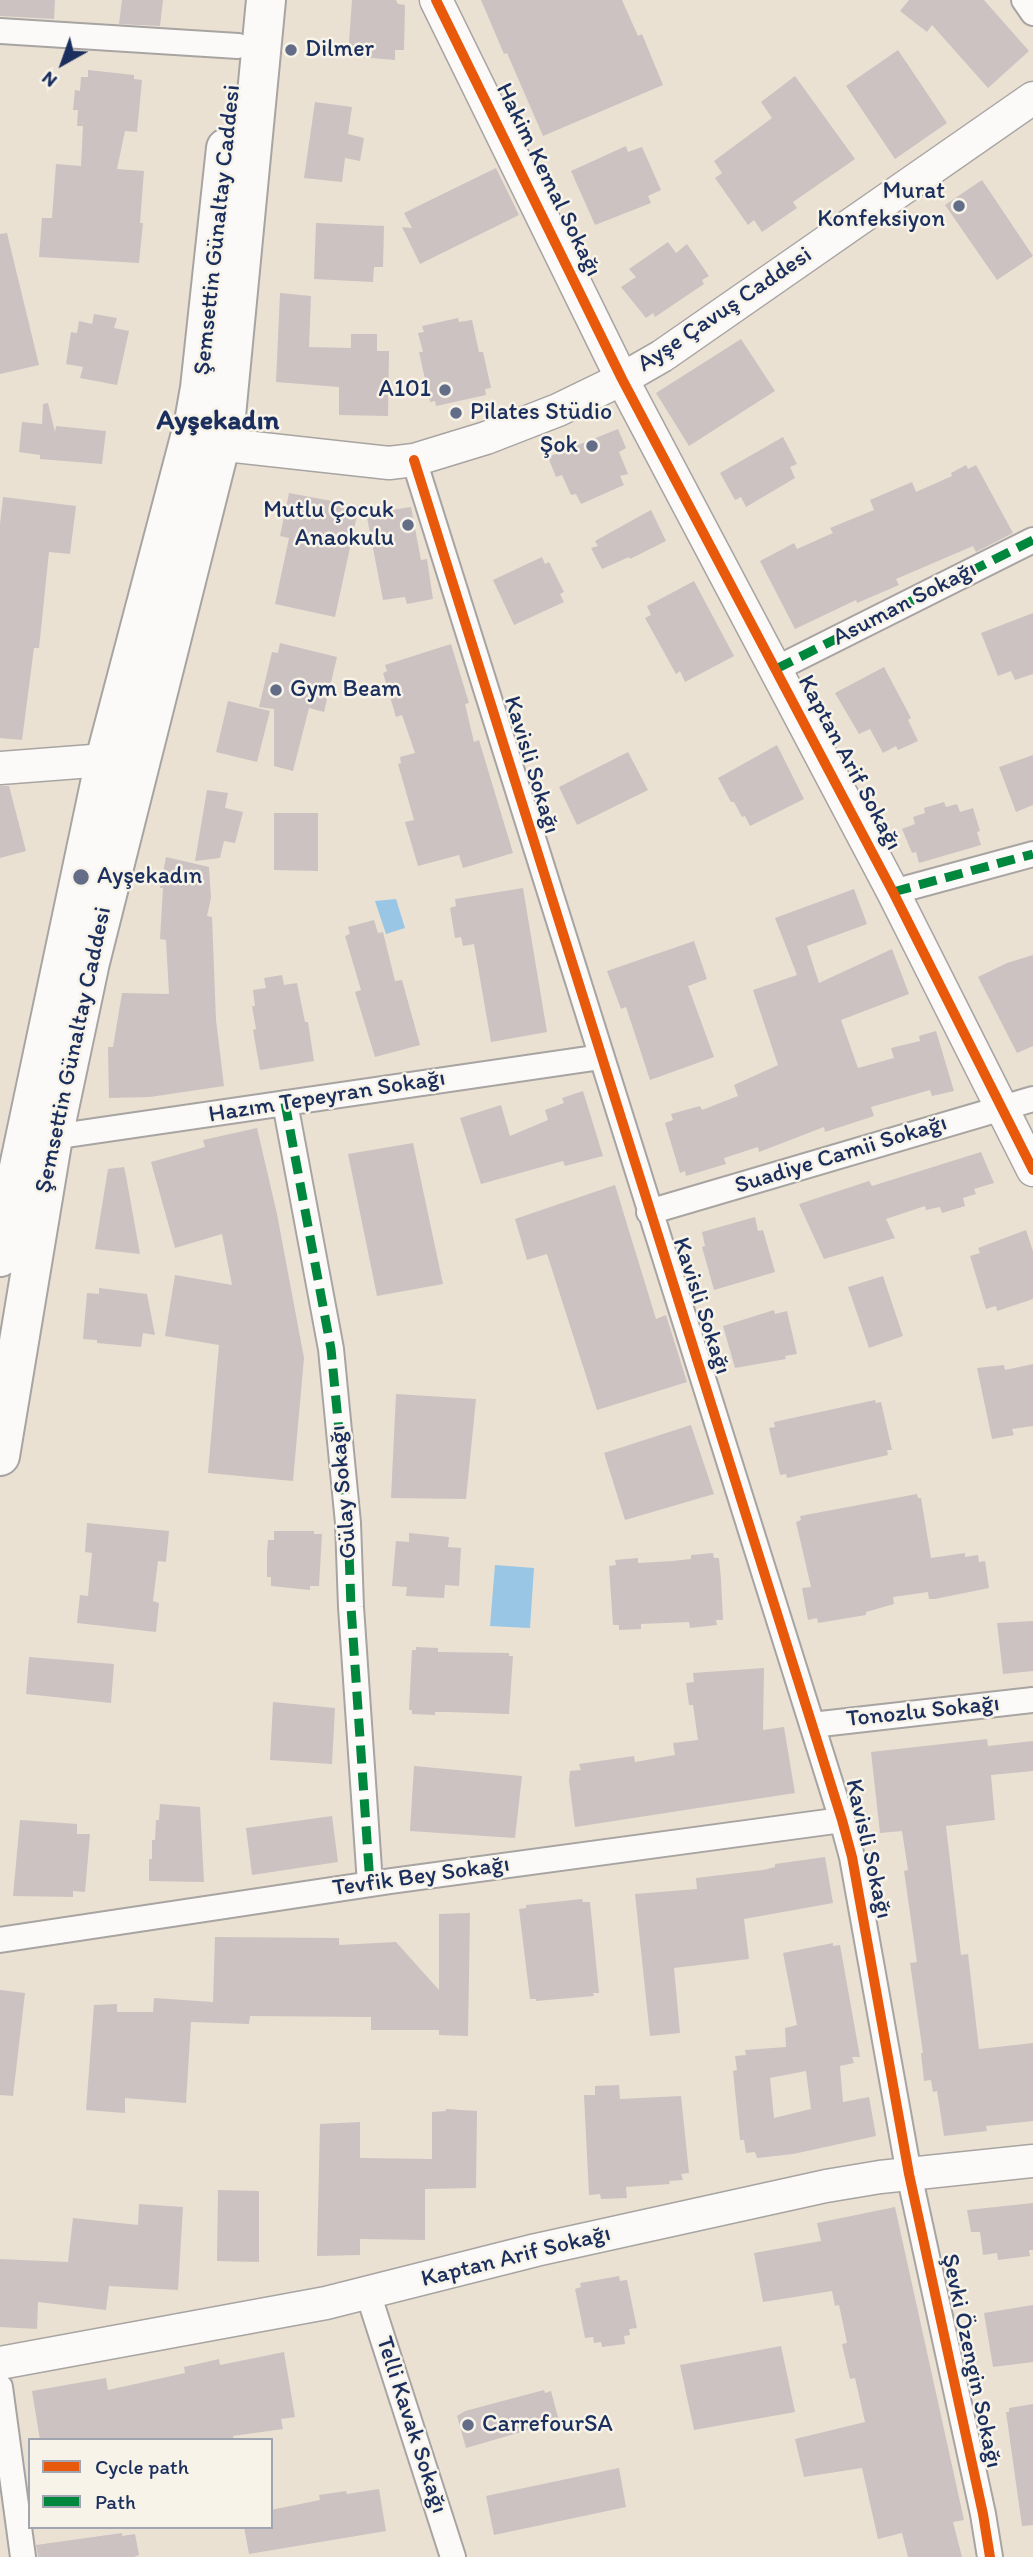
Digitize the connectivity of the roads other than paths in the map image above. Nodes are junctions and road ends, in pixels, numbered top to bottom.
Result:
1 (241, 0) edge
2 (266, 0) edge
3 (436, 0) edge
4 (1024, 0) edge
5 (1033, 13) edge
6 (0, 31) edge
7 (237, 47) junction
8 (1033, 98) edge
9 (622, 379) junction
10 (221, 445) junction
11 (186, 458) junction
12 (414, 460) junction
13 (1033, 540) edge
14 (776, 669) junction
15 (105, 760) junction
16 (0, 768) edge
17 (131, 796) junction
18 (1033, 854) edge
19 (893, 892) junction
20 (601, 1057) junction
21 (1033, 1099) edge
22 (285, 1103) junction
23 (1002, 1106) junction
24 (53, 1137) junction
25 (1033, 1170) edge
26 (649, 1212) junction
27 (0, 1257) edge
28 (0, 1455) edge
29 (1033, 1700) edge
30 (812, 1725) junction
31 (842, 1820) junction
32 (370, 1884) junction
33 (0, 1940) edge
34 (1033, 2161) edge
35 (909, 2174) junction
36 (368, 2293) junction
37 (0, 2363) edge
38 (0, 2387) edge
39 (23, 2557) edge
40 (453, 2557) edge
41 (990, 2557) edge

1 - 7 main road, Şemsettin Günaltay Caddesi
2 - 10 main road, Şemsettin Günaltay Caddesi
3 - 9 street, Hakim Kemal Sokağı
4 - 5 street
6 - 7 street
7 - 11 main road, Şemsettin Günaltay Caddesi
8 - 9 street, Ayşe Çavuş Caddesi
9 - 12 street, Ayşe Çavuş Caddesi
9 - 14 street, Kaptan Arif Sokağı
10 - 11 street
10 - 12 street, Ayşe Çavuş Caddesi
10 - 17 main road, Şemsettin Günaltay Caddesi
11 - 15 main road, Şemsettin Günaltay Caddesi
12 - 20 street, Kavisli Sokağı
13 - 14 street, Asuman Sokağı
14 - 19 street, Kaptan Arif Sokağı
15 - 16 street
15 - 17 street
15 - 27 main road, Şemsettin Günaltay Caddesi
17 - 24 main road, Şemsettin Günaltay Caddesi
18 - 19 street
19 - 23 street, Kaptan Arif Sokağı
20 - 22 street, Hazım Tepeyran Sokağı
20 - 26 street, Kavisli Sokağı
21 - 23 street, Suadiye Camii Sokağı
22 - 24 street, Hazım Tepeyran Sokağı
22 - 32 street, Gülay Sokağı
23 - 25 street, Kaptan Arif Sokağı
23 - 26 street, Suadiye Camii Sokağı
24 - 28 main road, Şemsettin Günaltay Caddesi
26 - 30 street, Kavisli Sokağı
29 - 30 street, Tonozlu Sokağı
30 - 31 street, Kavisli Sokağı
31 - 32 street, Tevfik Bey Sokağı
31 - 35 street, Kavisli Sokağı
32 - 33 street, Tevfik Bey Sokağı
34 - 35 street, Kaptan Arif Sokağı
35 - 36 street, Kaptan Arif Sokağı
35 - 41 street, Şevki Özengin Sokağı
36 - 37 street, Kaptan Arif Sokağı
36 - 40 street, Telli Kavak Sokağı
38 - 39 street

